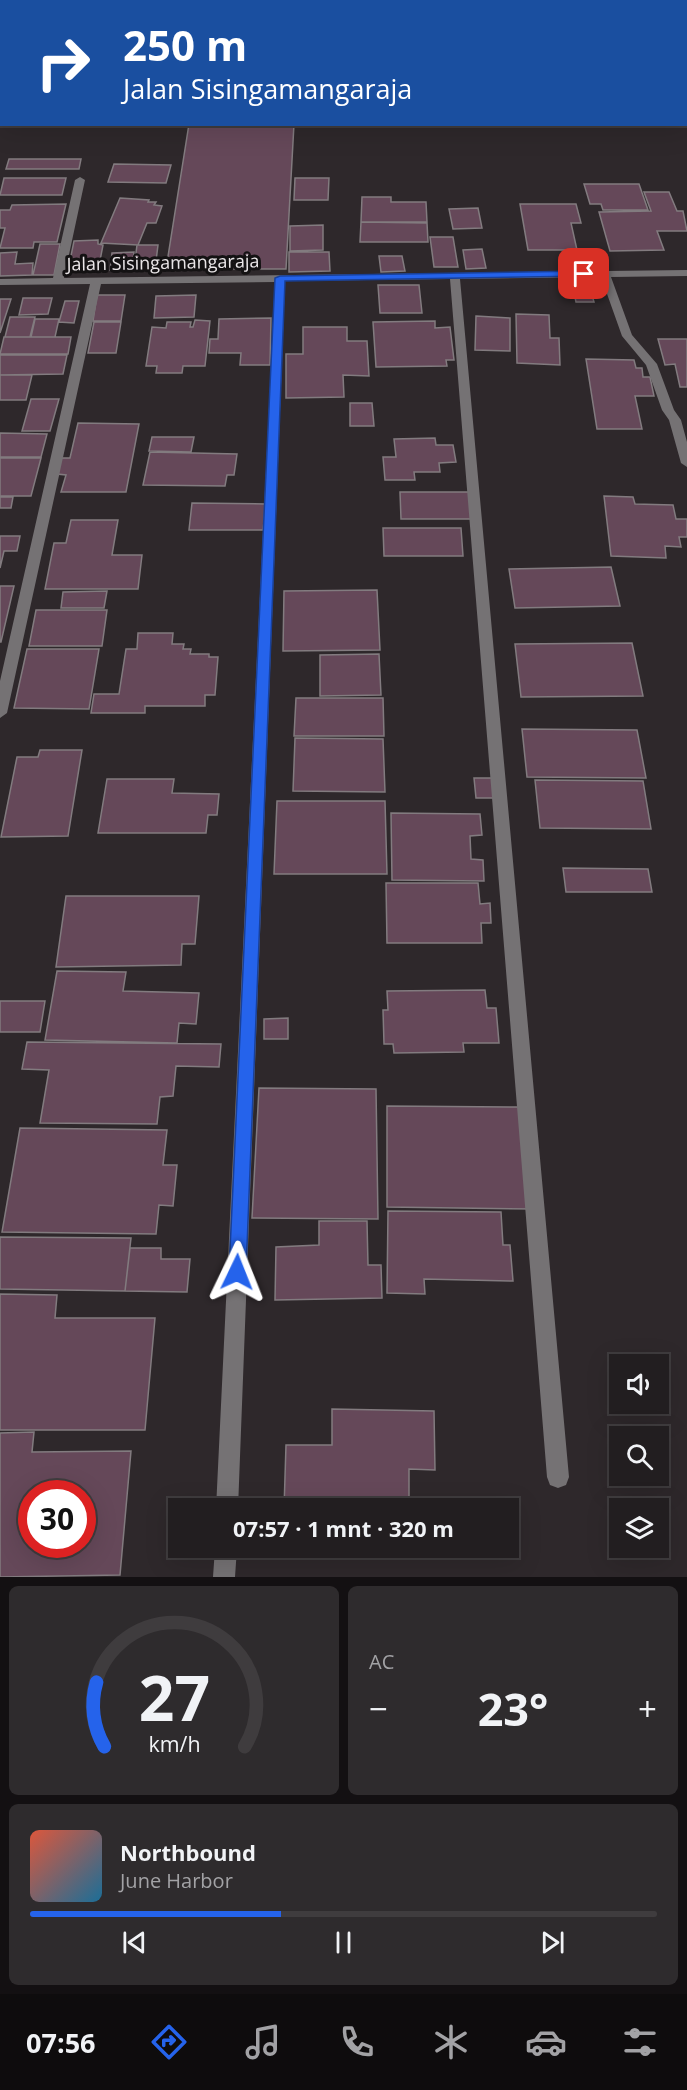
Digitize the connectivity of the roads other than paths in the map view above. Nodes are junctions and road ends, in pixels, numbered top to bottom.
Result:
1 (80, 180) dead end
2 (687, 273) edge
3 (605, 274) junction
4 (455, 276) junction
5 (280, 278) junction
6 (58, 281) junction
7 (96, 281) junction
8 (0, 282) edge
9 (687, 463) edge
10 (0, 713) edge
11 (558, 1477) dead end
12 (227, 1498) edge
13 (225, 1558) edge
14 (224, 1577) edge

1 - 6 street
2 - 3 street, Jalan Sisingamangaraja
3 - 4 street, Jalan Sisingamangaraja
3 - 9 street
4 - 5 street, Jalan Sisingamangaraja
4 - 11 street
5 - 7 street, Jalan Sisingamangaraja
5 - 12 street
6 - 7 street, Jalan Sisingamangaraja
6 - 8 street, Jalan Sisingamangaraja
7 - 10 street
13 - 14 street

